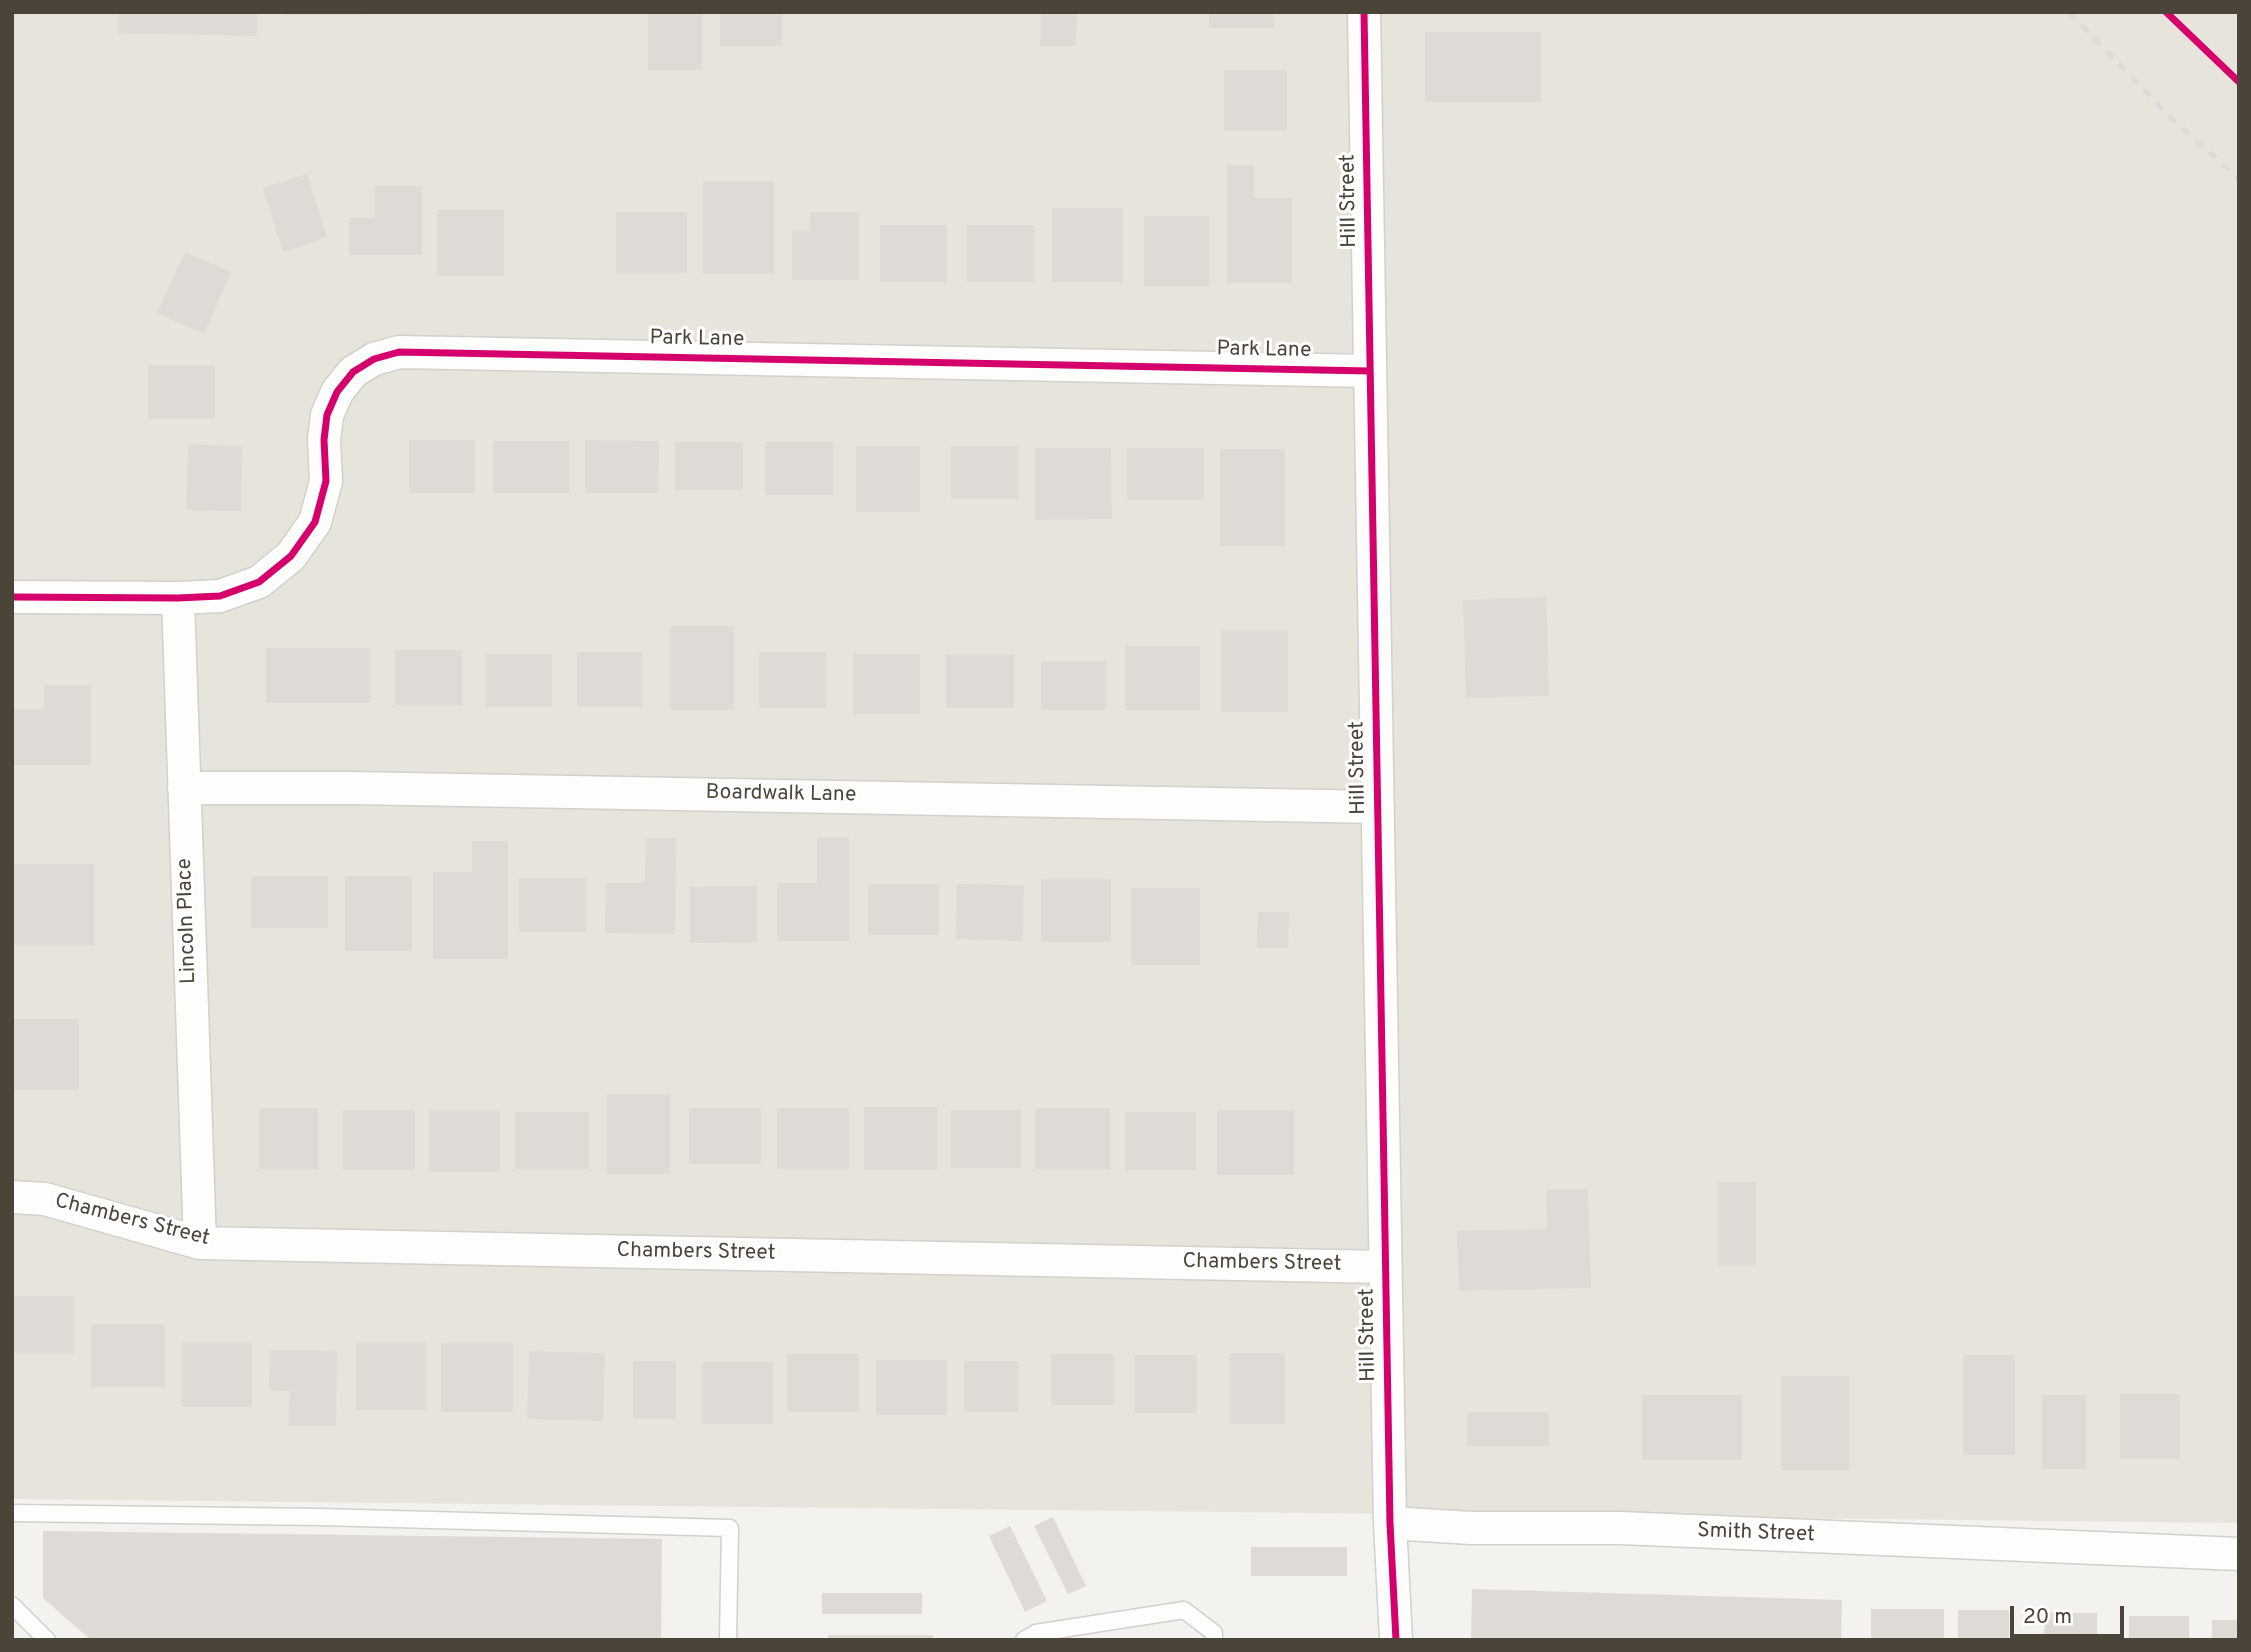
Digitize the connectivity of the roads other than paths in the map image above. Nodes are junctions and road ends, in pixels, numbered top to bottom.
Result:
1 (1364, 12) edge
2 (1370, 370) junction
3 (12, 597) edge
4 (178, 598) junction
5 (184, 788) junction
6 (1378, 807) junction
7 (12, 1198) edge
8 (200, 1243) junction
9 (1385, 1267) junction
10 (12, 1513) edge
11 (1390, 1523) junction
12 (2239, 1554) edge
13 (12, 1605) edge
14 (47, 1640) edge
15 (729, 1640) edge
16 (1024, 1640) edge
17 (1214, 1640) edge
18 (1396, 1640) edge

1 - 2 street, Hill Street
2 - 4 street, Park Lane
2 - 6 street, Hill Street
3 - 4 street, Park Lane
4 - 5 street, Lincoln Place
5 - 6 street, Boardwalk Lane
5 - 8 street, Lincoln Place
6 - 9 street, Hill Street
7 - 8 street, Chambers Street
8 - 9 street, Chambers Street
9 - 11 street, Hill Street
10 - 15 lane
11 - 12 street, Smith Street
11 - 18 street
13 - 14 lane
16 - 17 lane

